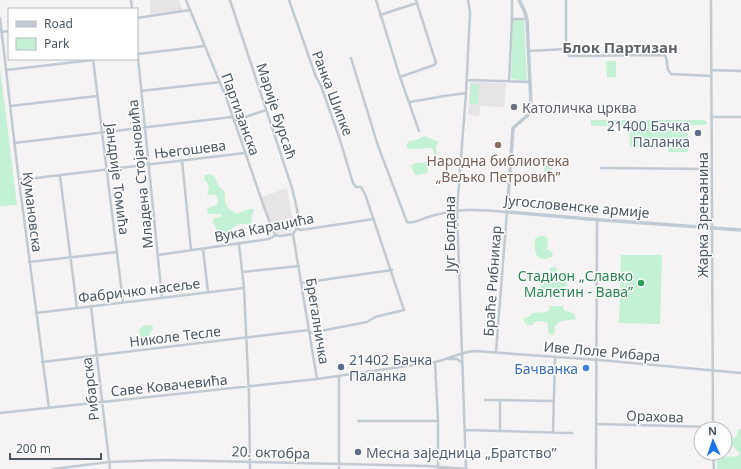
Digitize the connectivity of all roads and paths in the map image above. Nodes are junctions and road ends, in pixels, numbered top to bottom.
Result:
1 (186, 0) edge
2 (230, 0) edge
3 (289, 0) edge
4 (376, 0) edge
5 (468, 0) edge
6 (512, 0) edge
7 (519, 0) edge
8 (566, 0) edge
9 (711, 0) edge
10 (417, 1) edge
11 (190, 10) junction
12 (380, 15) junction
13 (0, 18) edge
14 (138, 18) edge
15 (512, 19) junction
16 (527, 19) junction
17 (8, 31) edge
18 (1, 32) junction
19 (205, 46) junction
20 (566, 49) junction
21 (528, 51) junction
22 (138, 54) edge
23 (351, 58) dead end
24 (93, 60) edge
25 (6, 70) junction
26 (711, 70) junction
27 (741, 71) edge
28 (711, 76) junction
29 (400, 77) junction
30 (467, 80) junction
31 (509, 81) junction
32 (220, 82) junction
33 (530, 82) junction
34 (141, 91) junction
35 (466, 94) junction
36 (98, 96) junction
37 (410, 102) junction
38 (10, 106) junction
39 (266, 110) junction
40 (711, 117) junction
41 (741, 117) edge
42 (232, 118) junction
43 (234, 121) junction
44 (146, 127) junction
45 (419, 131) dead end
46 (102, 133) junction
47 (14, 143) junction
48 (245, 153) junction
49 (182, 160) junction
50 (149, 164) junction
51 (602, 168) dead end
52 (712, 169) junction
53 (106, 170) junction
54 (60, 175) junction
55 (19, 180) junction
56 (457, 210) junction
57 (506, 212) junction
58 (374, 219) junction
59 (597, 220) junction
60 (712, 228) junction
61 (297, 229) junction
62 (741, 230) edge
63 (293, 234) junction
64 (276, 235) junction
65 (239, 244) junction
66 (203, 249) junction
67 (191, 250) junction
68 (117, 252) junction
69 (158, 255) junction
70 (71, 258) junction
71 (29, 262) junction
72 (299, 266) junction
73 (392, 270) junction
74 (242, 272) junction
75 (301, 283) junction
76 (244, 288) junction
77 (208, 292) junction
78 (162, 298) junction
79 (123, 302) junction
80 (91, 306) junction
81 (77, 308) junction
82 (36, 314) junction
83 (309, 330) junction
84 (310, 334) junction
85 (246, 338) junction
86 (496, 352) junction
87 (462, 353) junction
88 (97, 355) junction
89 (555, 357) junction
90 (445, 360) junction
91 (596, 360) junction
92 (42, 362) junction
93 (435, 362) junction
94 (462, 363) junction
95 (712, 371) junction
96 (741, 373) edge
97 (339, 376) junction
98 (316, 379) junction
99 (248, 386) junction
100 (485, 400) dead end
101 (500, 400) junction
102 (554, 401) junction
103 (102, 402) junction
104 (49, 408) junction
105 (0, 413) edge
106 (358, 421) dead end
107 (438, 421) junction
108 (713, 421) edge
109 (597, 424) junction
110 (693, 427) edge
111 (465, 430) junction
112 (500, 431) junction
113 (553, 432) junction
114 (572, 433) dead end
115 (109, 462) junction
116 (250, 462) junction
117 (339, 464) junction
118 (75, 468) edge
119 (438, 468) edge
120 (53, 469) edge
121 (110, 469) edge
122 (250, 469) edge
123 (339, 469) edge
124 (466, 469) edge
125 (596, 469) edge

1 - 11 street, Партизанска
2 - 39 street, Марије Бурсаћ
3 - 58 street, Ранка Шипке
4 - 12 street
5 - 30 street, Југ Богдана
6 - 15 street
7 - 16 street
8 - 20 street
9 - 26 street, Жарка Зрењанина
10 - 12 street
10 - 29 street
11 - 14 street
11 - 19 street, Партизанска
12 - 29 street
13 - 18 street, Кумановска
15 - 16 street
15 - 31 street
16 - 21 street
17 - 18 street
18 - 25 street, Кумановска
19 - 22 street
19 - 32 street, Партизанска
20 - 21 street
20 - 28 street
21 - 33 street
22 - 34 street, Младена Стојановића
23 - 56 street, Југословенске армије
24 - 25 street
24 - 36 street, Јандрије Томића
25 - 38 street, Кумановска
26 - 27 street
26 - 28 street, Жарка Зрењанина
28 - 40 street, Жарка Зрењанина
29 - 37 street
30 - 31 street
30 - 35 street, Југ Богдана
31 - 33 street
32 - 34 street
32 - 42 street, Партизанска
33 - 57 street
34 - 44 street, Младена Стојановића
35 - 37 street
35 - 56 street, Југ Богдана
36 - 38 street
36 - 46 street, Јандрије Томића
37 - 45 street
38 - 47 street, Кумановска
39 - 43 street
39 - 61 street, Марије Бурсаћ
40 - 41 street
40 - 52 street, Жарка Зрењанина
42 - 43 street, Партизанска
42 - 44 street
43 - 48 street, Партизанска
44 - 46 street
44 - 50 street, Младена Стојановића
46 - 47 street
46 - 53 street, Јандрије Томића
47 - 55 street, Кумановска
48 - 49 street, Његошева
48 - 64 street, Партизанска
49 - 50 street, Његошева
49 - 67 street
50 - 53 street, Његошева
50 - 69 street, Младена Стојановића
51 - 52 street
52 - 60 street, Жарка Зрењанина
53 - 54 street, Његошева
53 - 68 street, Јандрије Томића
54 - 55 street, Његошева
54 - 70 street
55 - 71 street, Кумановска
56 - 57 street, Југословенске армије
56 - 87 street, Југ Богдана
57 - 59 street, Југословенске армије
57 - 86 street, Браће Рибникар
58 - 61 street, Вука Караџића
58 - 73 street, Ранка Шипке
59 - 60 street, Југословенске армије
59 - 91 street
60 - 62 street, Југословенске армије
60 - 95 street, Жарка Зрењанина
61 - 63 street, Вука Караџића
63 - 64 street, Вука Караџића
63 - 72 street, Брегалничка
64 - 65 street, Вука Караџића
65 - 66 street, Вука Караџића
65 - 74 street
66 - 67 street, Вука Караџића
66 - 77 street
67 - 69 street, Вука Караџића
68 - 70 street
68 - 79 street, Јандрије Томића
69 - 78 street, Младена Стојановића
70 - 71 street
70 - 81 street
71 - 82 street, Кумановска
72 - 74 street, Брегалничка
72 - 75 street, Брегалничка
73 - 75 street
73 - 84 street, Ранка Шипке
74 - 76 street
75 - 83 street, Брегалничка
76 - 77 street, Фабричко насеље
76 - 85 street
77 - 78 street, Фабричко насеље
78 - 79 street, Фабричко насеље
79 - 80 street, Фабричко насеље
80 - 81 street, Фабричко насеље
80 - 88 street, Рибарска
81 - 82 street, Фабричко насеље
82 - 92 street, Кумановска
83 - 84 street, Брегалничка
83 - 85 street, Николе Тесле
84 - 98 street, Брегалничка
85 - 88 street, Николе Тесле
85 - 99 street
86 - 87 street, Иве Лоле Рибара
86 - 89 street, Иве Лоле Рибара
87 - 90 street, Иве Лоле Рибара
87 - 94 street, Југ Богдана
88 - 92 street, Николе Тесле
88 - 103 street, Рибарска
89 - 91 street, Иве Лоле Рибара
89 - 102 street
90 - 93 street, Саве Ковачевића
90 - 94 street
91 - 95 street, Иве Лоле Рибара
91 - 109 street
92 - 104 street, Кумановска
93 - 97 street, Саве Ковачевића
93 - 107 street
94 - 111 street, Југ Богдана
95 - 96 street, Иве Лоле Рибара
95 - 108 street, Жарка Зрењанина
97 - 98 street, Саве Ковачевића
97 - 117 street
98 - 99 street, Саве Ковачевића
99 - 103 street, Саве Ковачевића
99 - 116 street
100 - 101 street
101 - 102 street
101 - 112 street
102 - 113 street
103 - 104 street, Саве Ковачевића
103 - 115 street, Рибарска
104 - 105 street, Саве Ковачевића
106 - 107 street
107 - 119 street
109 - 110 street, Орахова
109 - 125 street
111 - 112 street
111 - 124 street, Југ Богдана
112 - 113 street
113 - 114 street
115 - 116 street, 20. октобра
115 - 118 street, 20. октобра
115 - 121 street, Рибарска
116 - 117 street, 20. октобра
116 - 122 street
117 - 119 street, 20. октобра
117 - 123 street
118 - 120 street, 20. октобра
119 - 124 street, 20. октобра

